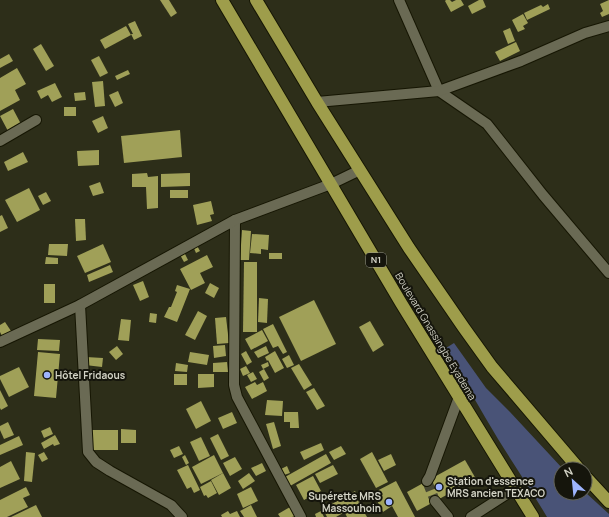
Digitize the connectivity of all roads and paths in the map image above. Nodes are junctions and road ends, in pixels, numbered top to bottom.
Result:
1 (222, 0) edge
2 (256, 0) edge
3 (399, 0) edge
4 (609, 26) edge
5 (439, 91) junction
6 (317, 102) junction
7 (36, 120) dead end
8 (0, 141) edge
9 (360, 170) junction
10 (331, 184) junction
11 (235, 220) junction
12 (609, 273) edge
13 (80, 305) junction
14 (0, 342) edge
15 (459, 397) junction
16 (572, 461) edge
17 (427, 481) tunnel mouth
18 (593, 485) edge
19 (516, 488) junction
20 (435, 501) tunnel mouth
21 (609, 502) edge
22 (182, 517) edge
23 (301, 517) edge
24 (448, 517) edge
25 (472, 517) edge
26 (533, 517) edge

1 - 10 highway, Boulevard Gnassingbe Eyadema / N1
2 - 6 highway
3 - 5 street
4 - 5 street
5 - 6 street
5 - 12 street
6 - 9 highway
7 - 8 street
9 - 10 street
9 - 16 highway
10 - 11 street
10 - 15 highway, Boulevard Gnassingbe Eyadema / N1
11 - 13 street
11 - 23 street
13 - 14 street
13 - 22 street
15 - 17 street
15 - 19 highway, Boulevard Gnassingbe Eyadema / N1
18 - 21 highway
19 - 25 street
19 - 26 highway, Boulevard Gnassingbe Eyadema / N1
20 - 24 street

